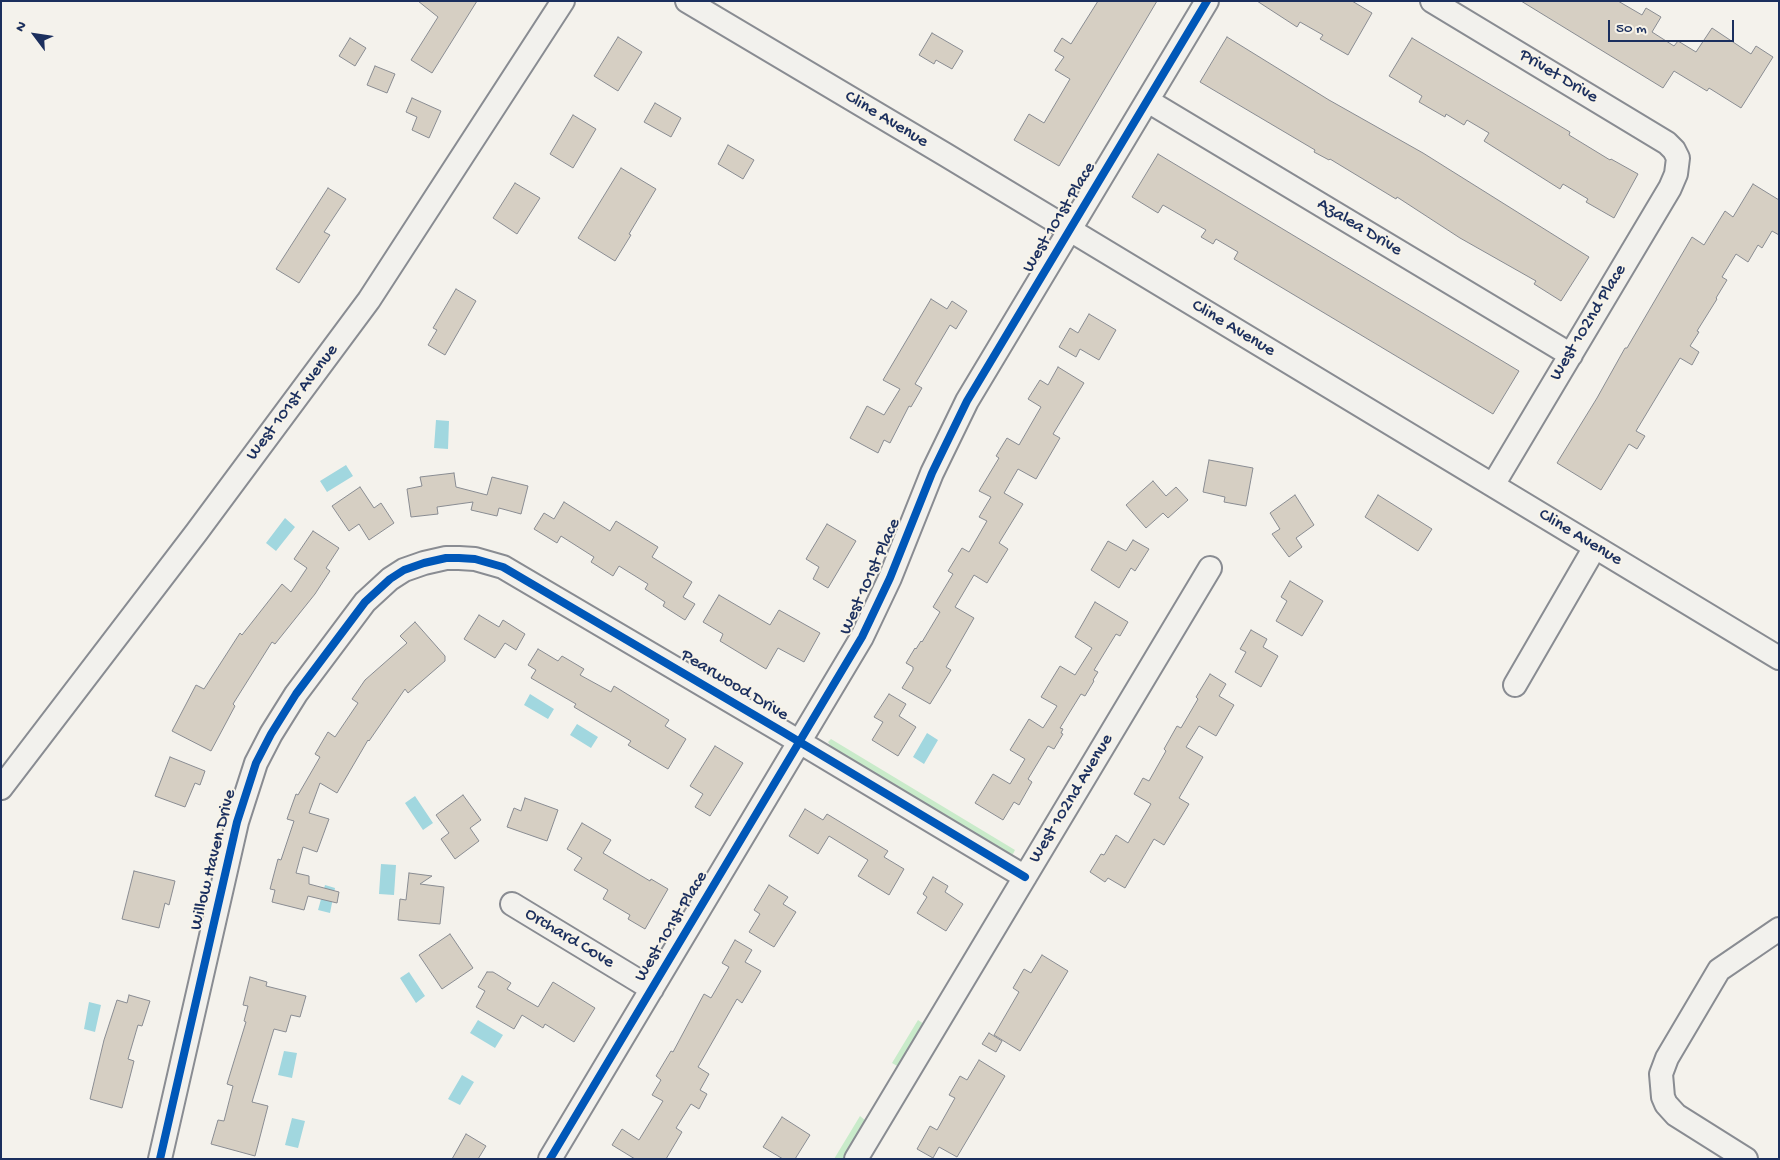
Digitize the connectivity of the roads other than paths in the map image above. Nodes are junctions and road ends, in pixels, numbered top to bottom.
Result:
1 (563, 1) edge
2 (687, 1) edge
3 (1208, 1) edge
4 (1432, 1) edge
5 (1148, 101) junction
6 (1678, 158) joint
7 (1069, 230) junction
8 (1570, 355) junction
9 (1493, 485) junction
10 (1595, 547) junction
11 (446, 558) joint
12 (1210, 568) dead end
13 (1779, 658) edge
14 (1515, 685) dead end
15 (799, 742) junction
16 (1, 788) edge
17 (1025, 877) junction
18 (512, 904) dead end
19 (1779, 929) edge
20 (652, 988) junction
21 (160, 1159) edge
22 (550, 1159) edge
23 (856, 1159) edge
24 (1746, 1159) edge

1 - 16 street, West 101st Avenue
2 - 7 street, Cline Avenue
3 - 5 street, West 101st Place
4 - 6 street, Privet Drive
5 - 7 street, West 101st Place
5 - 8 street, Azalea Drive
6 - 8 street, West 102nd Place
7 - 9 street, Cline Avenue
7 - 15 street, West 101st Place
8 - 9 street, West 102nd Place
9 - 10 street, Cline Avenue
10 - 13 street, Cline Avenue
10 - 14 street
11 - 15 street, Pearwood Drive
11 - 21 street, Willow Haven Drive
12 - 17 street, West 102nd Avenue
15 - 17 street, Pearwood Drive
15 - 20 street, West 101st Place
17 - 23 street, West 102nd Avenue
18 - 20 street, Orchard Cove
19 - 24 street
20 - 22 street, West 101st Place

